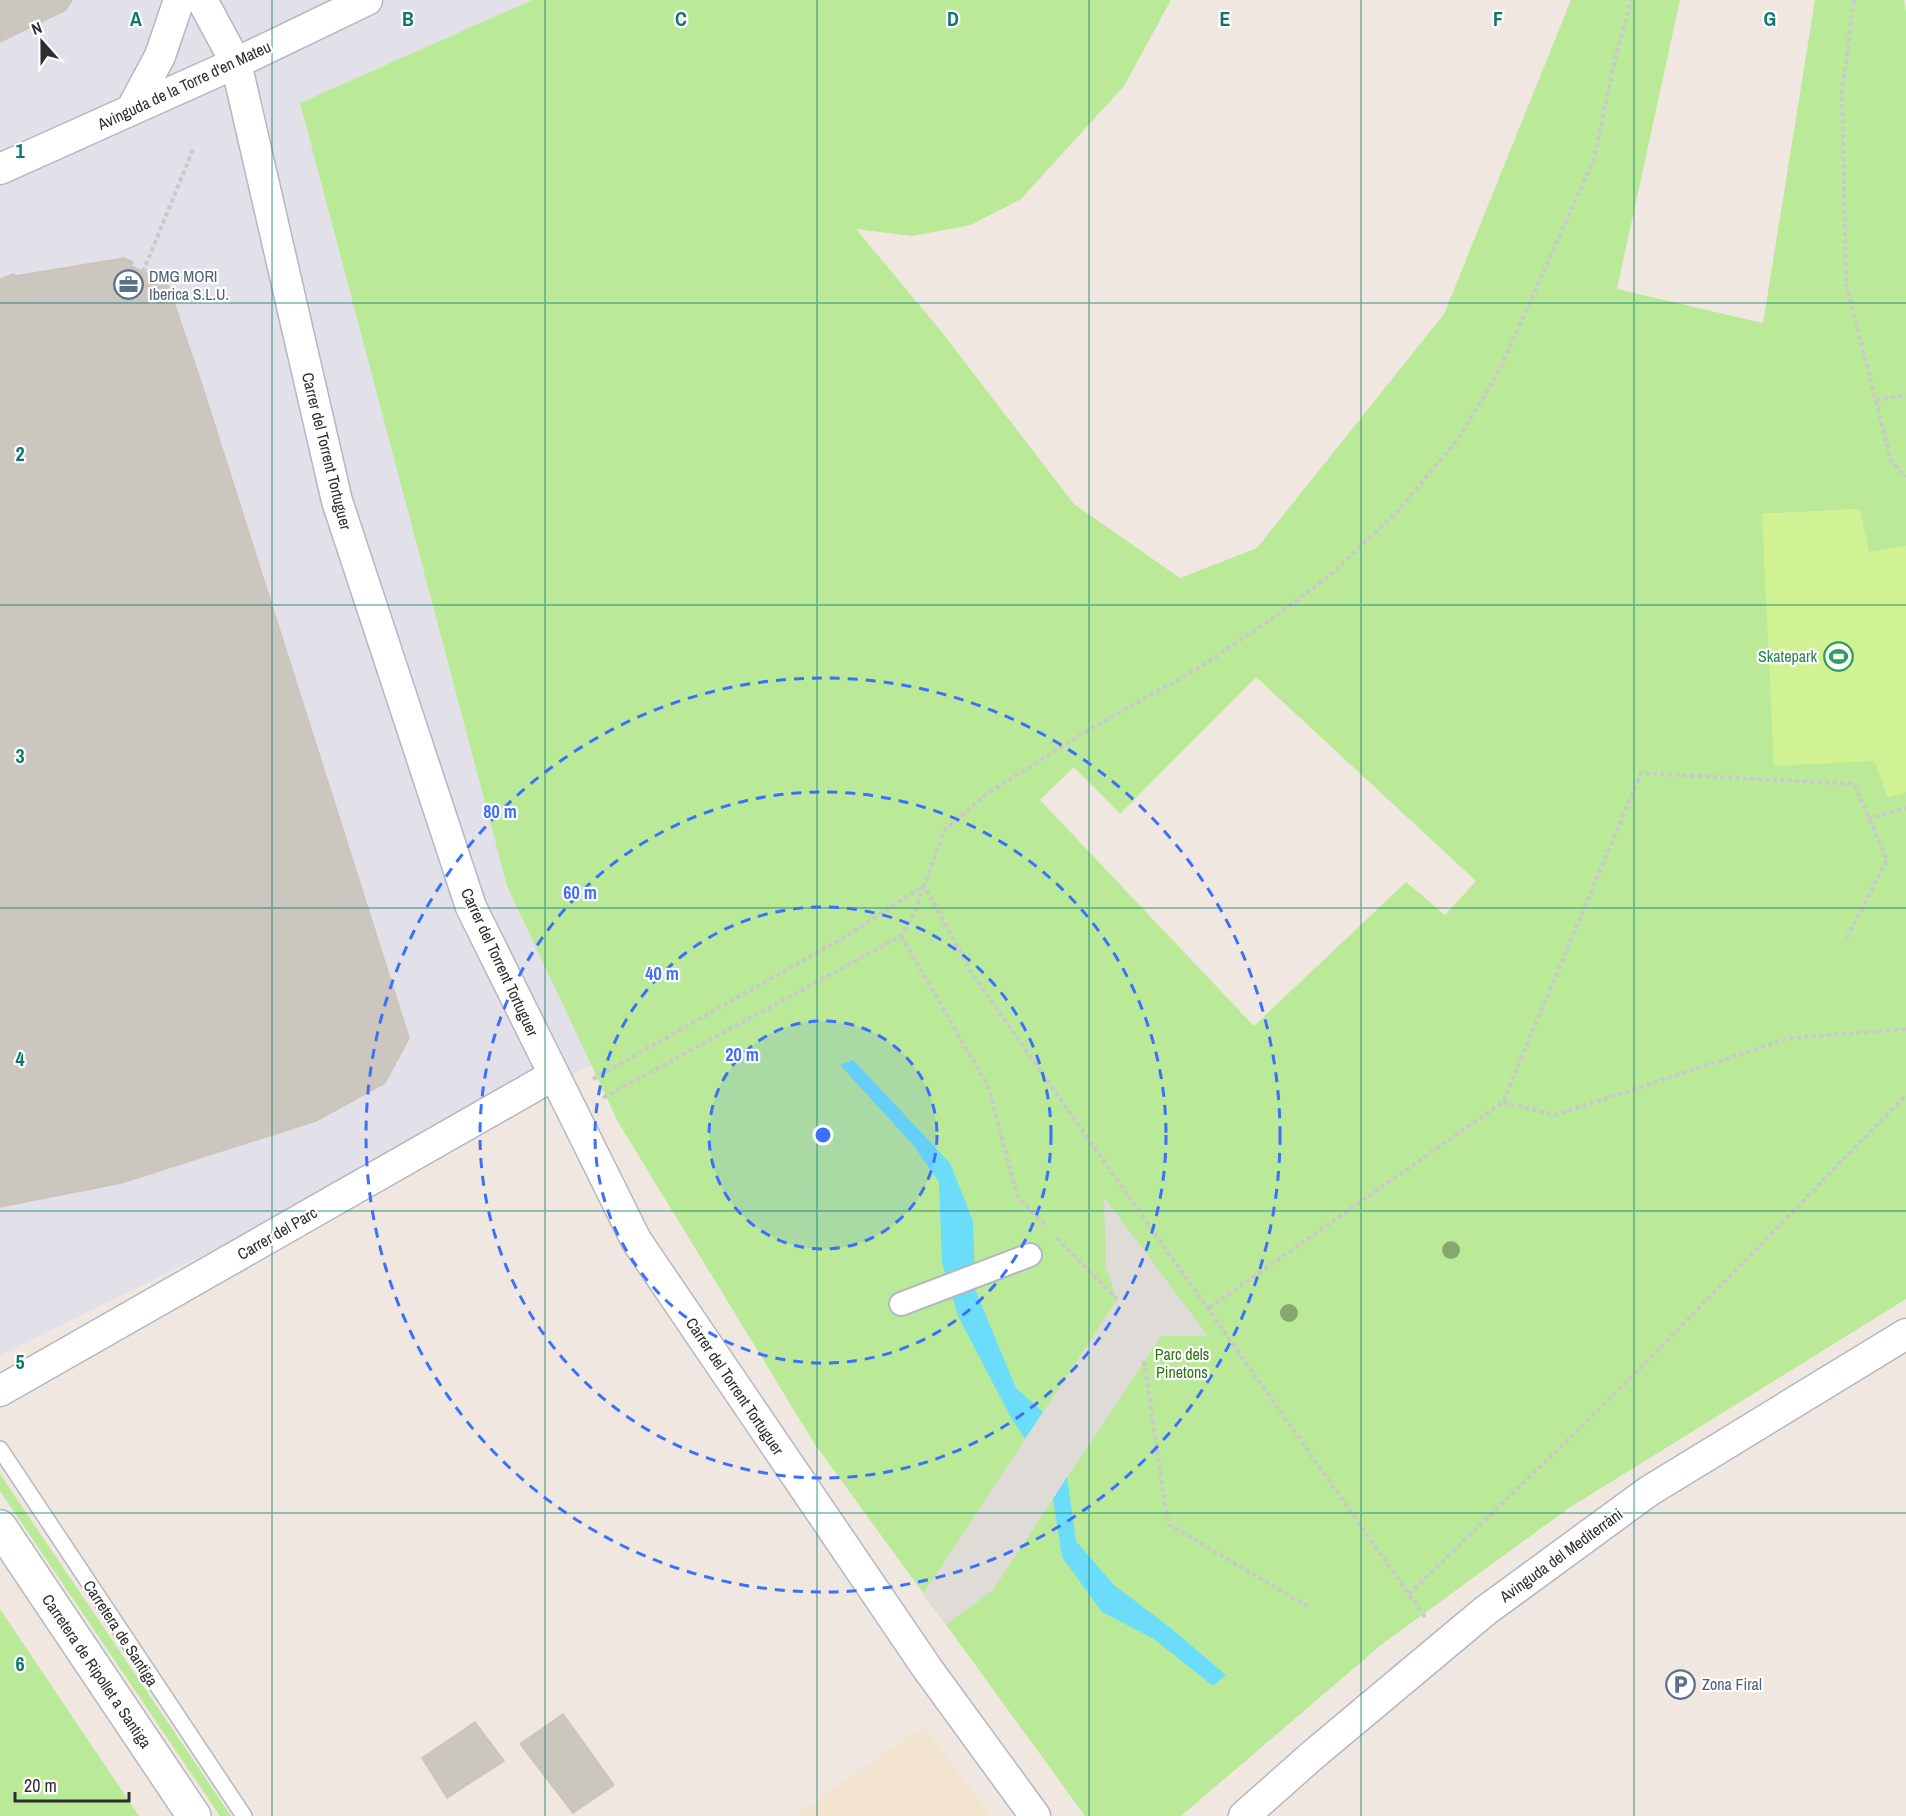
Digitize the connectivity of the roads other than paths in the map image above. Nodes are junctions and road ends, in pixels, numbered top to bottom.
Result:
1 (179, 0) edge
2 (202, 0) edge
3 (367, 0) edge
4 (236, 63) junction
5 (131, 110) junction
6 (0, 169) edge
7 (564, 1095) junction
8 (1030, 1255) dead end
9 (901, 1304) dead end
10 (1906, 1334) edge
11 (0, 1391) edge
12 (0, 1449) edge
13 (0, 1527) edge
14 (194, 1816) edge
15 (244, 1816) edge
16 (1035, 1816) edge
17 (1244, 1816) edge

1 - 5 street
2 - 4 street, Carrer del Torrent Tortuguer
3 - 4 street, Avinguda de la Torre d'en Mateu
4 - 5 street, Avinguda de la Torre d'en Mateu
4 - 7 street, Carrer del Torrent Tortuguer
5 - 6 street, Avinguda de la Torre d'en Mateu
7 - 11 street, Carrer del Parc
7 - 16 street, Carrer del Torrent Tortuguer
8 - 9 street
10 - 17 street, Avinguda del Mediterràni
12 - 15 lane, Carretera de Santiga
13 - 14 main road, Carretera de Ripollet a Santiga

